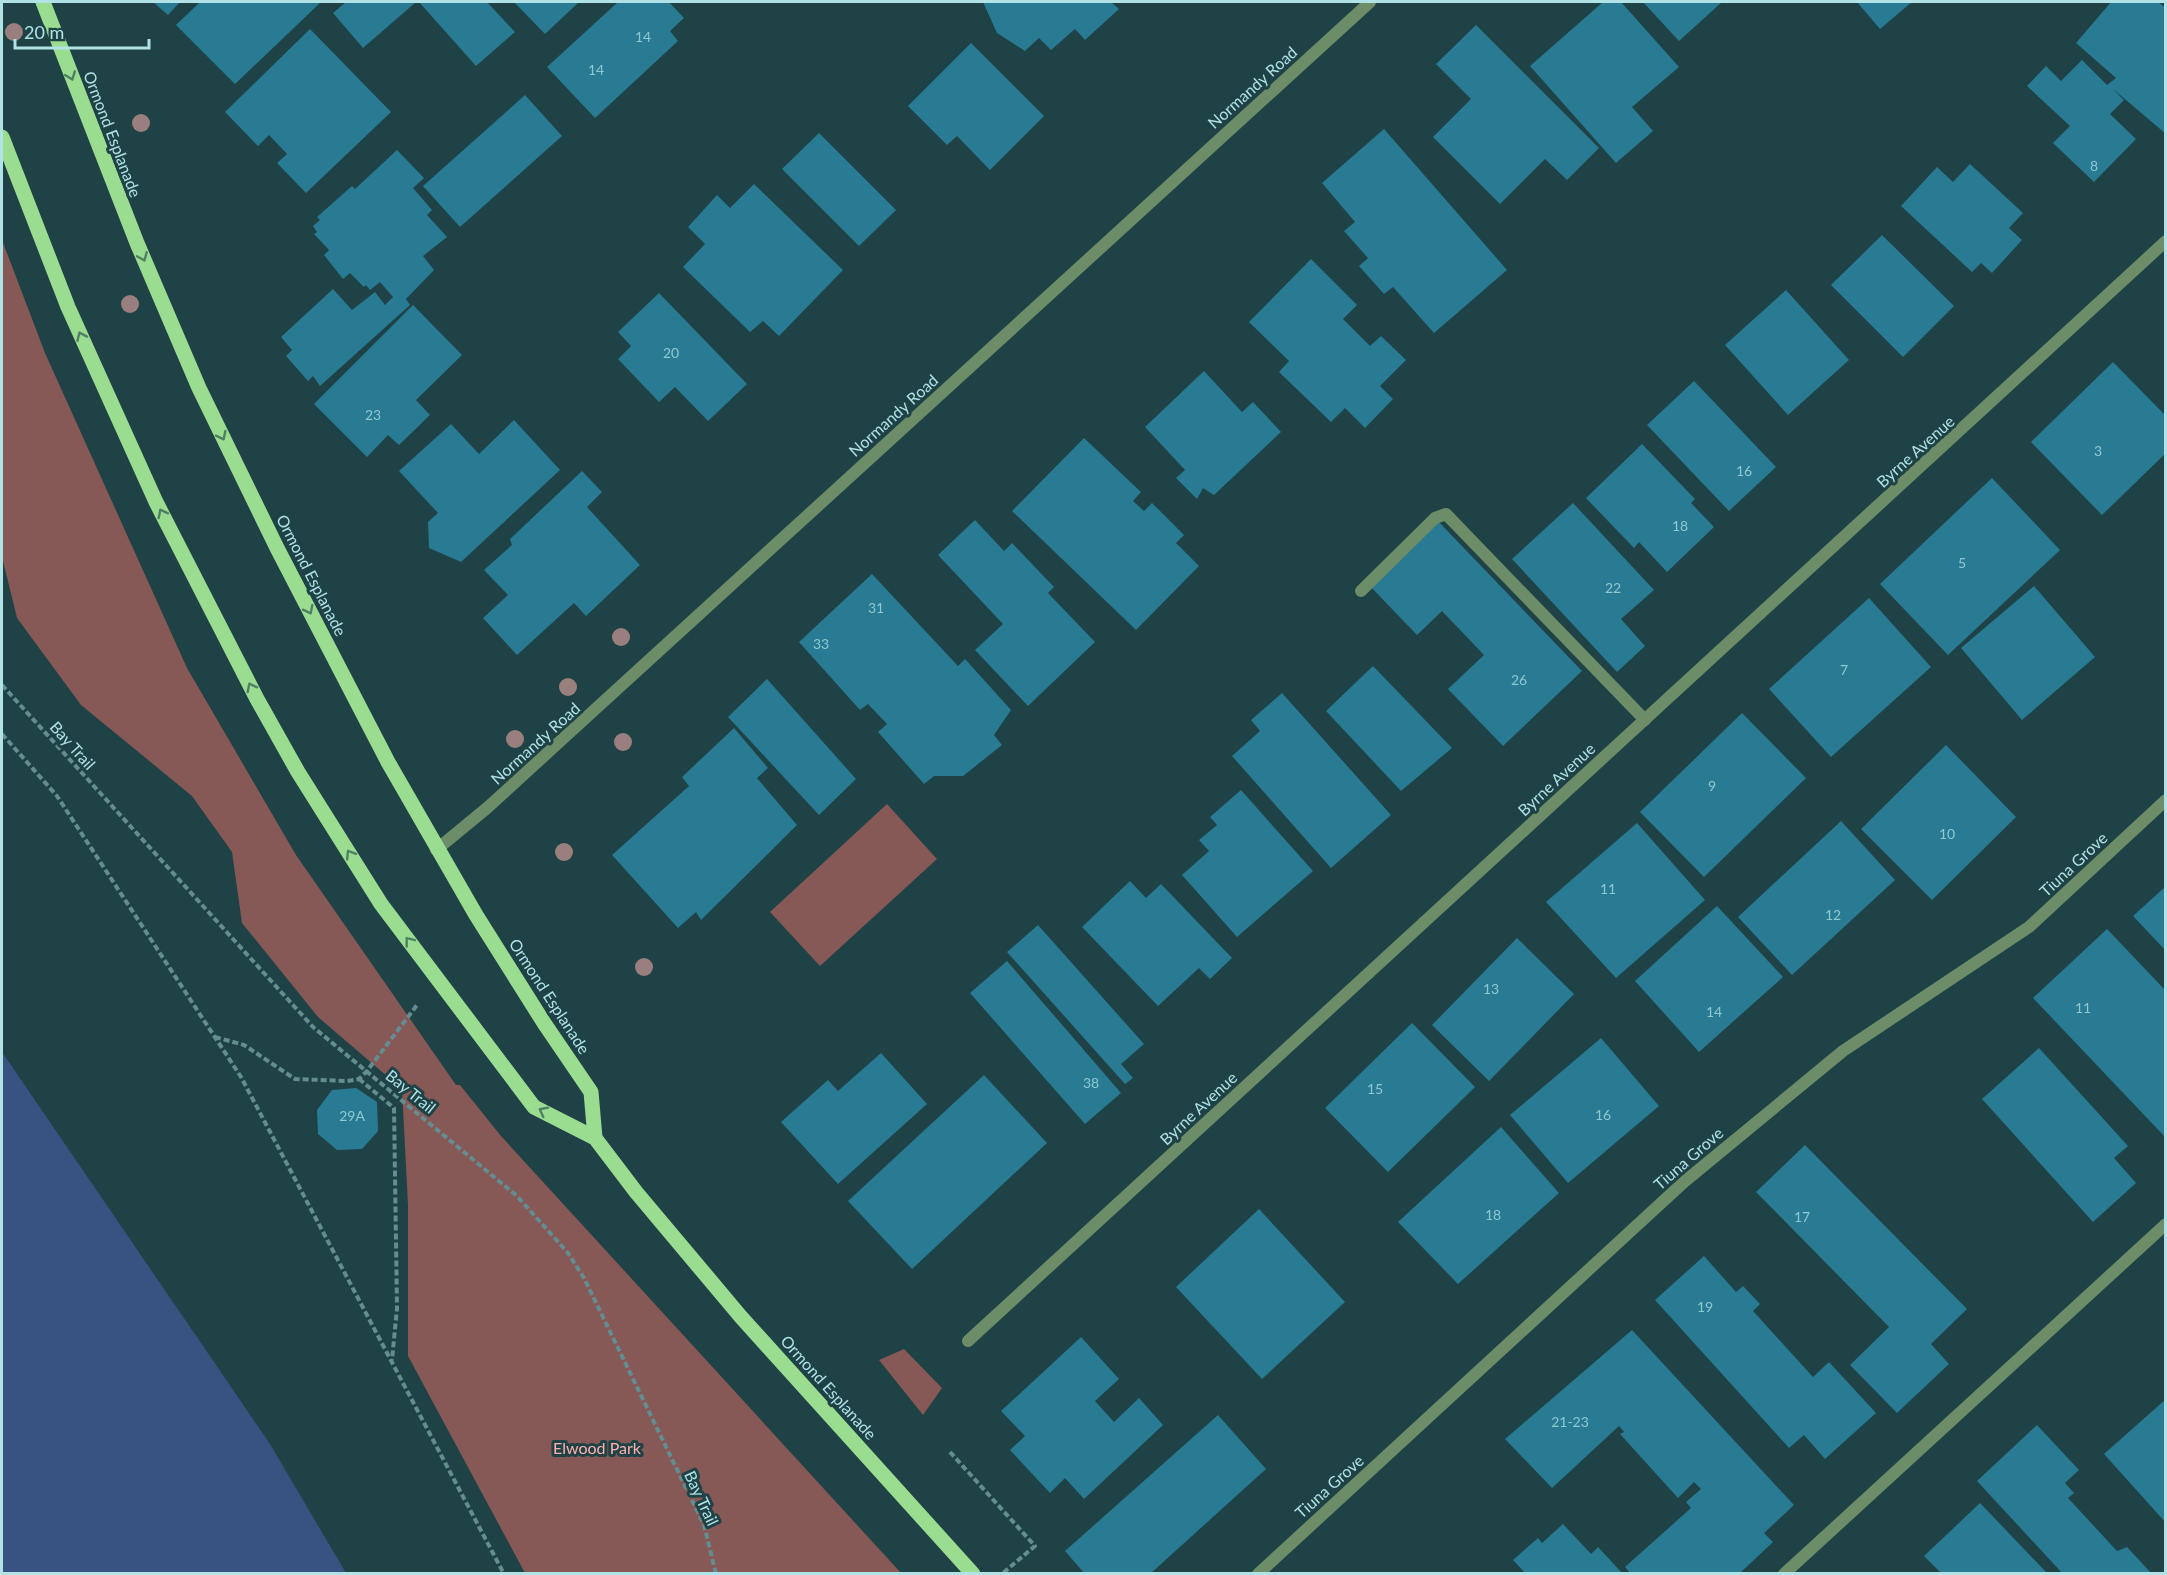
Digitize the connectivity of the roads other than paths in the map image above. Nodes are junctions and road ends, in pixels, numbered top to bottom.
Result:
1 (43, 2) edge
2 (1370, 2) edge
3 (2, 137) edge
4 (2166, 241) edge
5 (1361, 591) dead end
6 (1645, 720) junction
7 (2166, 800) edge
8 (436, 850) junction
9 (595, 1138) junction
10 (2166, 1224) edge
11 (968, 1341) dead end
12 (973, 1574) edge
13 (1258, 1574) edge
14 (1784, 1574) edge

1 -> 8 main road, Ormond Esplanade
2 - 8 street, Normandy Road
9 -> 3 main road, Ormond Esplanade
4 - 6 street, Byrne Avenue
5 - 6 street
6 - 11 street, Byrne Avenue
7 - 13 street, Tiuna Grove
8 - 9 main road, Ormond Esplanade
9 - 12 main road, Ormond Esplanade
10 - 14 street

